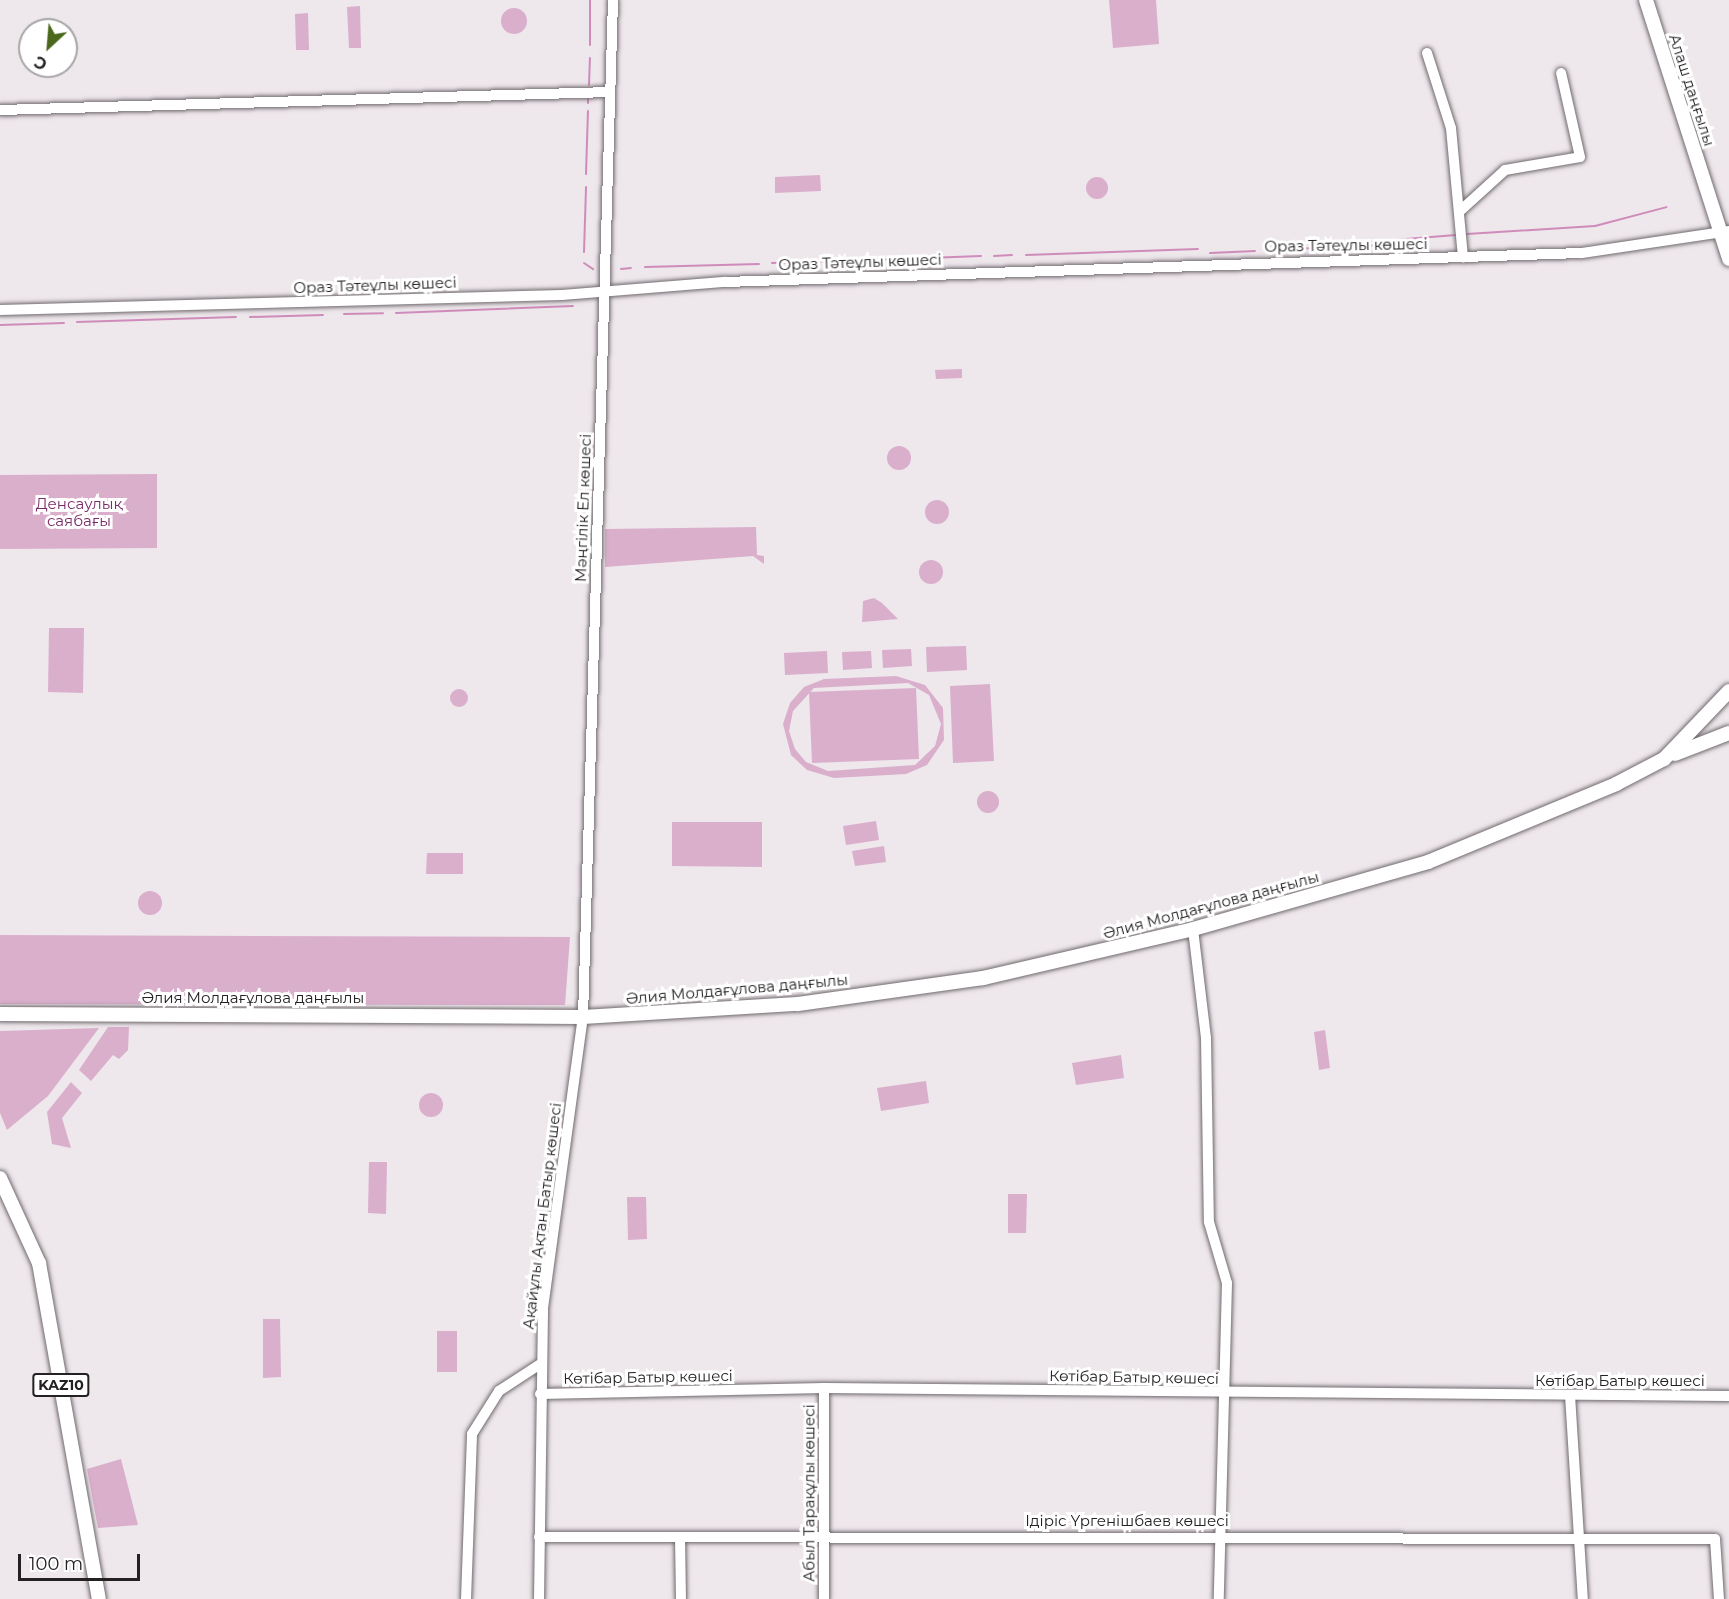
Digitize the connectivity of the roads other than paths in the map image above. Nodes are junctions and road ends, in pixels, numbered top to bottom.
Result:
1 (613, 0) edge
2 (1646, 0) edge
3 (1427, 53) dead end
4 (1561, 73) dead end
5 (609, 92) junction
6 (0, 110) edge
7 (1460, 211) junction
8 (1724, 231) edge
9 (1463, 257) junction
10 (1729, 259) edge
11 (606, 290) junction
12 (0, 310) edge
13 (1729, 691) edge
14 (1729, 733) edge
15 (1664, 759) junction
16 (1193, 929) junction
17 (0, 1014) edge
18 (583, 1017) junction
19 (0, 1178) edge
20 (542, 1364) junction
21 (824, 1388) junction
22 (1222, 1393) junction
23 (540, 1394) junction
24 (1570, 1395) junction
25 (1729, 1396) edge
26 (1220, 1535) junction
27 (540, 1537) junction
28 (680, 1537) junction
29 (825, 1538) junction
30 (1580, 1540) junction
31 (99, 1599) edge
32 (466, 1599) edge
33 (539, 1599) edge
34 (681, 1599) edge
35 (824, 1599) edge
36 (1219, 1599) edge
37 (1583, 1599) edge
38 (1719, 1599) edge

1 - 5 street, Мәңгілік Ел көшесі
2 - 8 main road, Алаш даңғылы
3 - 7 street
4 - 7 street
5 - 6 street
5 - 11 street, Мәңгілік Ел көшесі
7 - 9 street
8 - 9 street, Ораз Тәтеұлы көшесі
8 - 10 main road, Алаш даңғылы
9 - 11 street, Ораз Тәтеұлы көшесі
11 - 12 street, Ораз Тәтеұлы көшесі
11 - 18 street, Мәңгілік Ел көшесі
13 - 15 main road
14 - 15 main road
15 - 16 main road, Әлия Молдағұлова даңғылы
16 - 18 main road, Әлия Молдағұлова даңғылы
16 - 22 street
17 - 18 main road, Әлия Молдағұлова даңғылы
18 - 20 street, Ақайұлы Ақтан Батыр көшесі
19 - 31 main road, KAZ10
20 - 23 street, Ақайұлы Ақтан Батыр көшесі
20 - 32 street
21 - 22 street, Көтібар Батыр көшесі
21 - 23 street, Көтібар Батыр көшесі
21 - 29 street, Абыл Тарақұлы көшесі
22 - 24 street, Көтібар Батыр көшесі
22 - 26 street
23 - 27 street, Ақайұлы Ақтан Батыр көшесі
24 - 25 street, Көтібар Батыр көшесі
24 - 30 street
26 - 29 street, Ідіріс Үргенішбаев көшесі
26 - 30 street, Ідіріс Үргенішбаев көшесі
26 - 36 street
27 - 28 street, Ідіріс Үргенішбаев көшесі
27 - 33 street, Ақайұлы Ақтан Батыр көшесі
28 - 29 street, Ідіріс Үргенішбаев көшесі
28 - 34 street
29 - 35 street, Абыл Тарақұлы көшесі
30 - 37 street
30 - 38 street, Ідіріс Үргенішбаев көшесі

